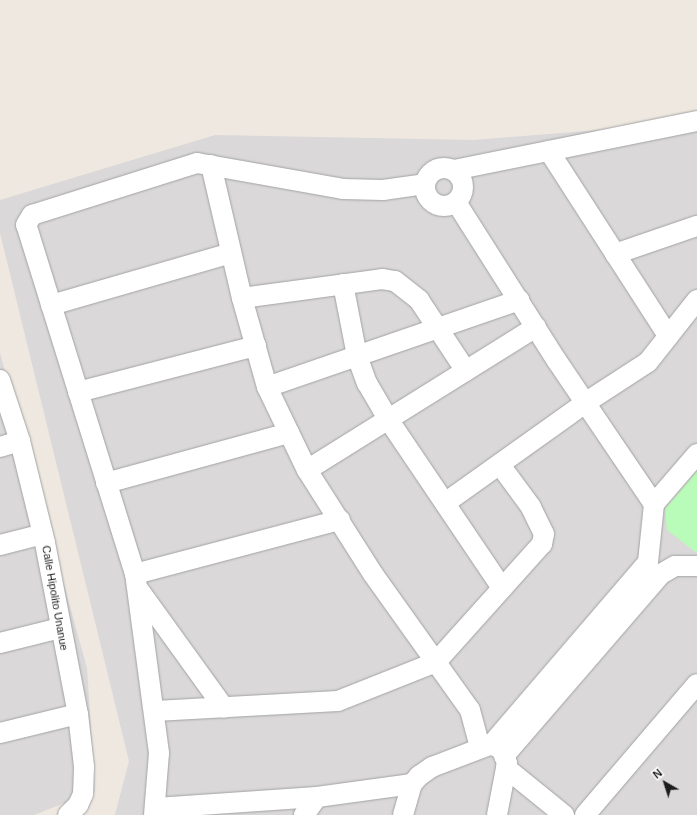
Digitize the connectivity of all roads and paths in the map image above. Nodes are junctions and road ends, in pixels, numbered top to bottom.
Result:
1 (697, 121) edge
2 (549, 151) junction
3 (211, 165) junction
4 (454, 170) junction
5 (425, 184) junction
6 (456, 202) junction
7 (697, 226) edge
8 (231, 253) junction
9 (615, 254) junction
10 (343, 284) junction
11 (242, 298) junction
12 (519, 300) junction
13 (697, 300) edge
14 (51, 305) junction
15 (536, 327) junction
16 (438, 328) junction
17 (668, 336) junction
18 (256, 346) junction
19 (357, 356) junction
20 (466, 371) junction
21 (0, 380) edge
22 (267, 387) junction
23 (78, 392) junction
24 (585, 403) junction
25 (388, 419) junction
26 (289, 433) junction
27 (20, 441) junction
28 (0, 446) edge
29 (697, 454) edge
30 (500, 465) junction
31 (307, 470) junction
32 (106, 483) junction
33 (445, 503) junction
34 (654, 504) junction
35 (340, 520) junction
36 (43, 534) junction
37 (0, 545) edge
38 (697, 566) edge
39 (137, 581) junction
40 (502, 588) junction
41 (60, 628) junction
42 (0, 643) edge
43 (436, 662) junction
44 (697, 684) edge
45 (224, 708) junction
46 (155, 711) junction
47 (78, 714) junction
48 (0, 733) edge
49 (496, 754) junction
50 (412, 784) junction
51 (317, 797) junction
52 (155, 812) edge
53 (68, 815) edge
54 (304, 815) edge
55 (403, 815) edge
56 (497, 815) edge
57 (564, 815) edge
58 (586, 815) edge

1 - 2 street
2 - 4 street
2 - 9 street
3 - 5 street
3 - 8 street
3 - 14 street
4 - 5 street
4 - 6 street
5 - 6 street
6 - 12 street
7 - 9 street
8 - 11 street
8 - 14 street
9 - 17 street
10 - 11 street
10 - 16 street
10 - 19 street
11 - 18 street
12 - 15 street
12 - 16 street
13 - 17 street
14 - 23 street
15 - 20 street
15 - 24 street
16 - 19 street
16 - 20 street
17 - 24 street
18 - 22 street
18 - 23 street
19 - 22 street
19 - 25 street
20 - 25 street
21 - 27 street, Calle Hipolito Unanue
22 - 26 street
23 - 32 street
24 - 30 street
24 - 34 street
25 - 31 street
25 - 33 street
26 - 31 street
26 - 32 street
27 - 28 street
27 - 36 street, Calle Hipolito Unanue
29 - 34 street
30 - 33 street
30 - 40 street
31 - 35 street
32 - 39 street
33 - 40 street
34 - 49 street
35 - 39 street
35 - 43 street
36 - 37 street
36 - 41 street, Calle Hipolito Unanue
38 - 49 street
39 - 45 street
39 - 46 street
40 - 43 street
41 - 42 street
41 - 47 street, Calle Hipolito Unanue
43 - 45 street
43 - 49 street
44 - 58 street
45 - 46 street
46 - 52 street
47 - 48 street
47 - 53 street, Calle Hipolito Unanue
49 - 50 street
49 - 56 street
49 - 57 street
50 - 51 street
50 - 55 street
51 - 52 street
51 - 54 street

